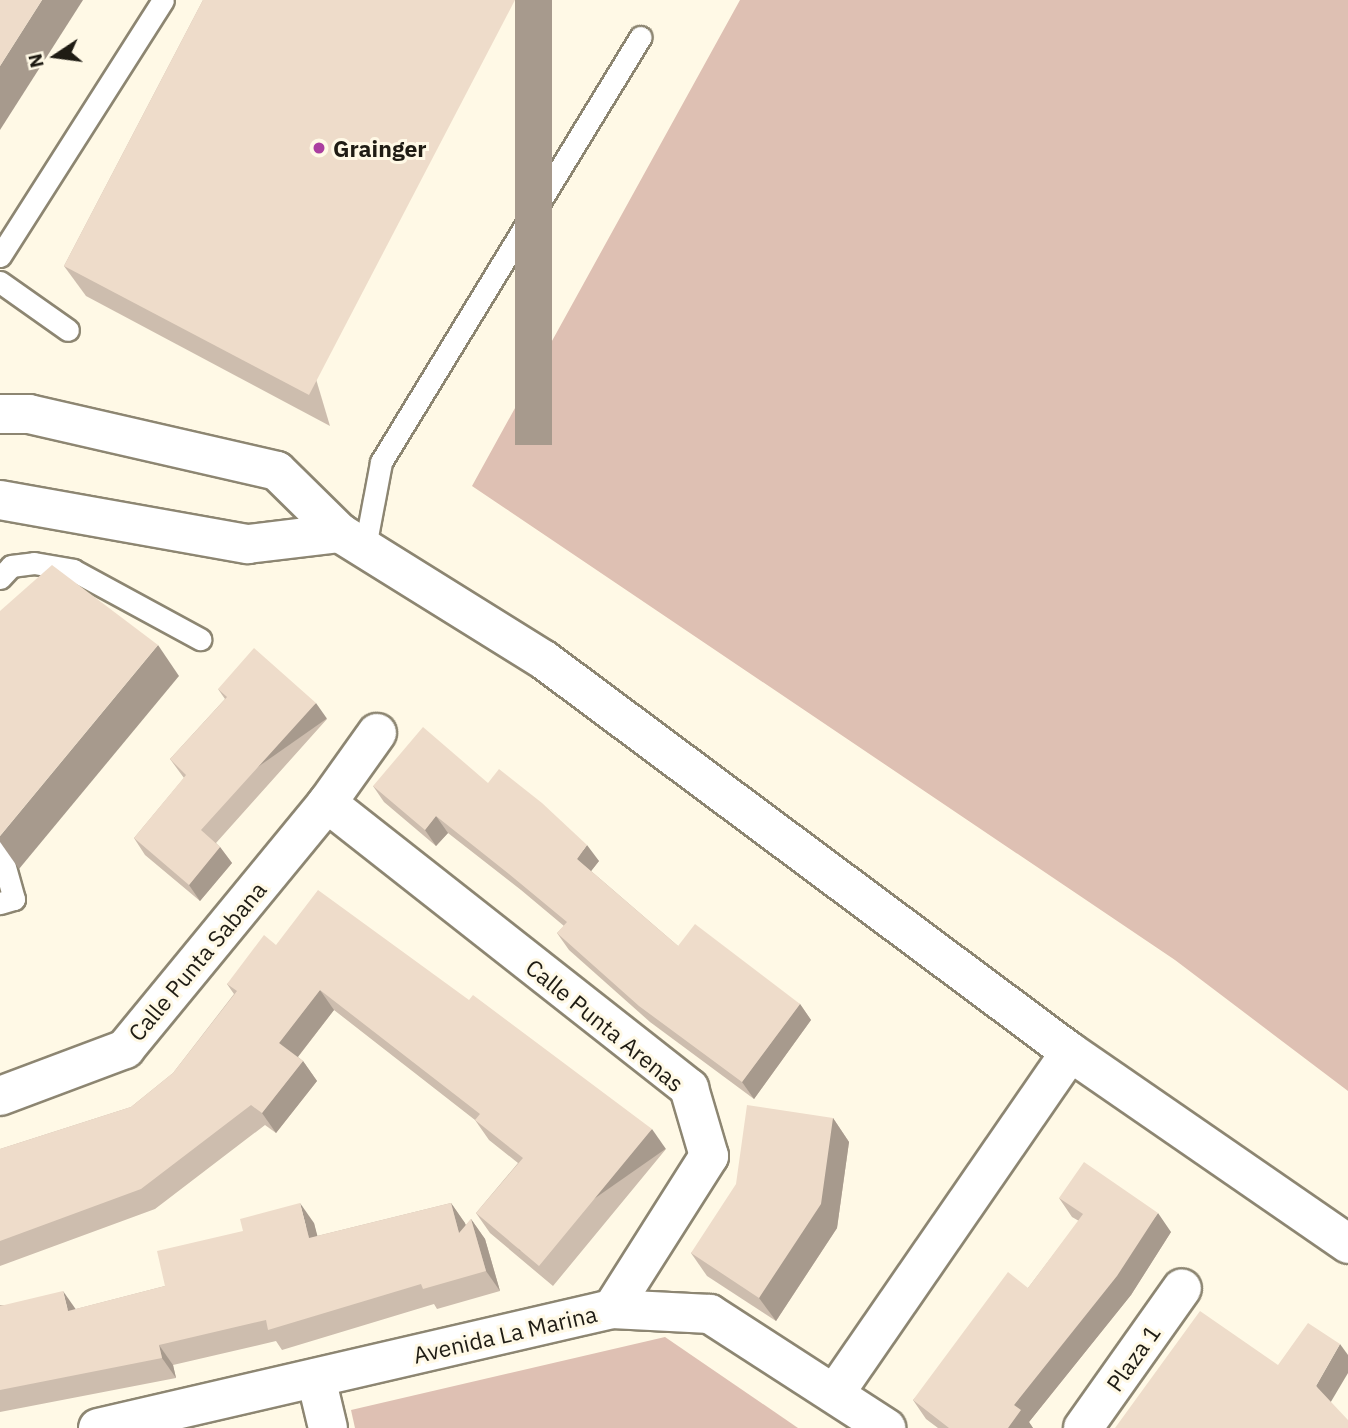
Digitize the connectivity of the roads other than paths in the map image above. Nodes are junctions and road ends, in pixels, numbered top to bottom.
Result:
1 (163, 0) edge
2 (640, 37) dead end
3 (0, 256) edge
4 (0, 282) edge
5 (68, 330) dead end
6 (0, 414) edge
7 (0, 500) edge
8 (353, 540) junction
9 (0, 578) edge
10 (200, 639) dead end
11 (377, 733) dead end
12 (327, 803) junction
13 (0, 849) edge
14 (0, 903) edge
15 (1070, 1052) junction
16 (0, 1096) edge
17 (1348, 1244) edge
18 (1182, 1288) dead end
19 (612, 1309) junction
20 (316, 1378) junction
21 (835, 1393) junction
22 (98, 1428) edge
23 (328, 1428) edge
24 (886, 1428) edge
25 (1083, 1428) edge

1 - 3 lane
2 - 8 lane
4 - 5 lane
6 - 8 street
7 - 8 street
8 - 15 street
9 - 10 lane
11 - 12 street, Calle Punta Sabana
12 - 16 street, Calle Punta Sabana
12 - 19 street, Calle Punta Arenas
13 - 14 lane
15 - 17 street
15 - 21 street
18 - 25 street, Plaza 1
19 - 20 street, Avenida La Marina
19 - 21 street, Avenida La Marina
20 - 22 street, Avenida La Marina
20 - 23 street
21 - 24 street, Avenida La Marina

